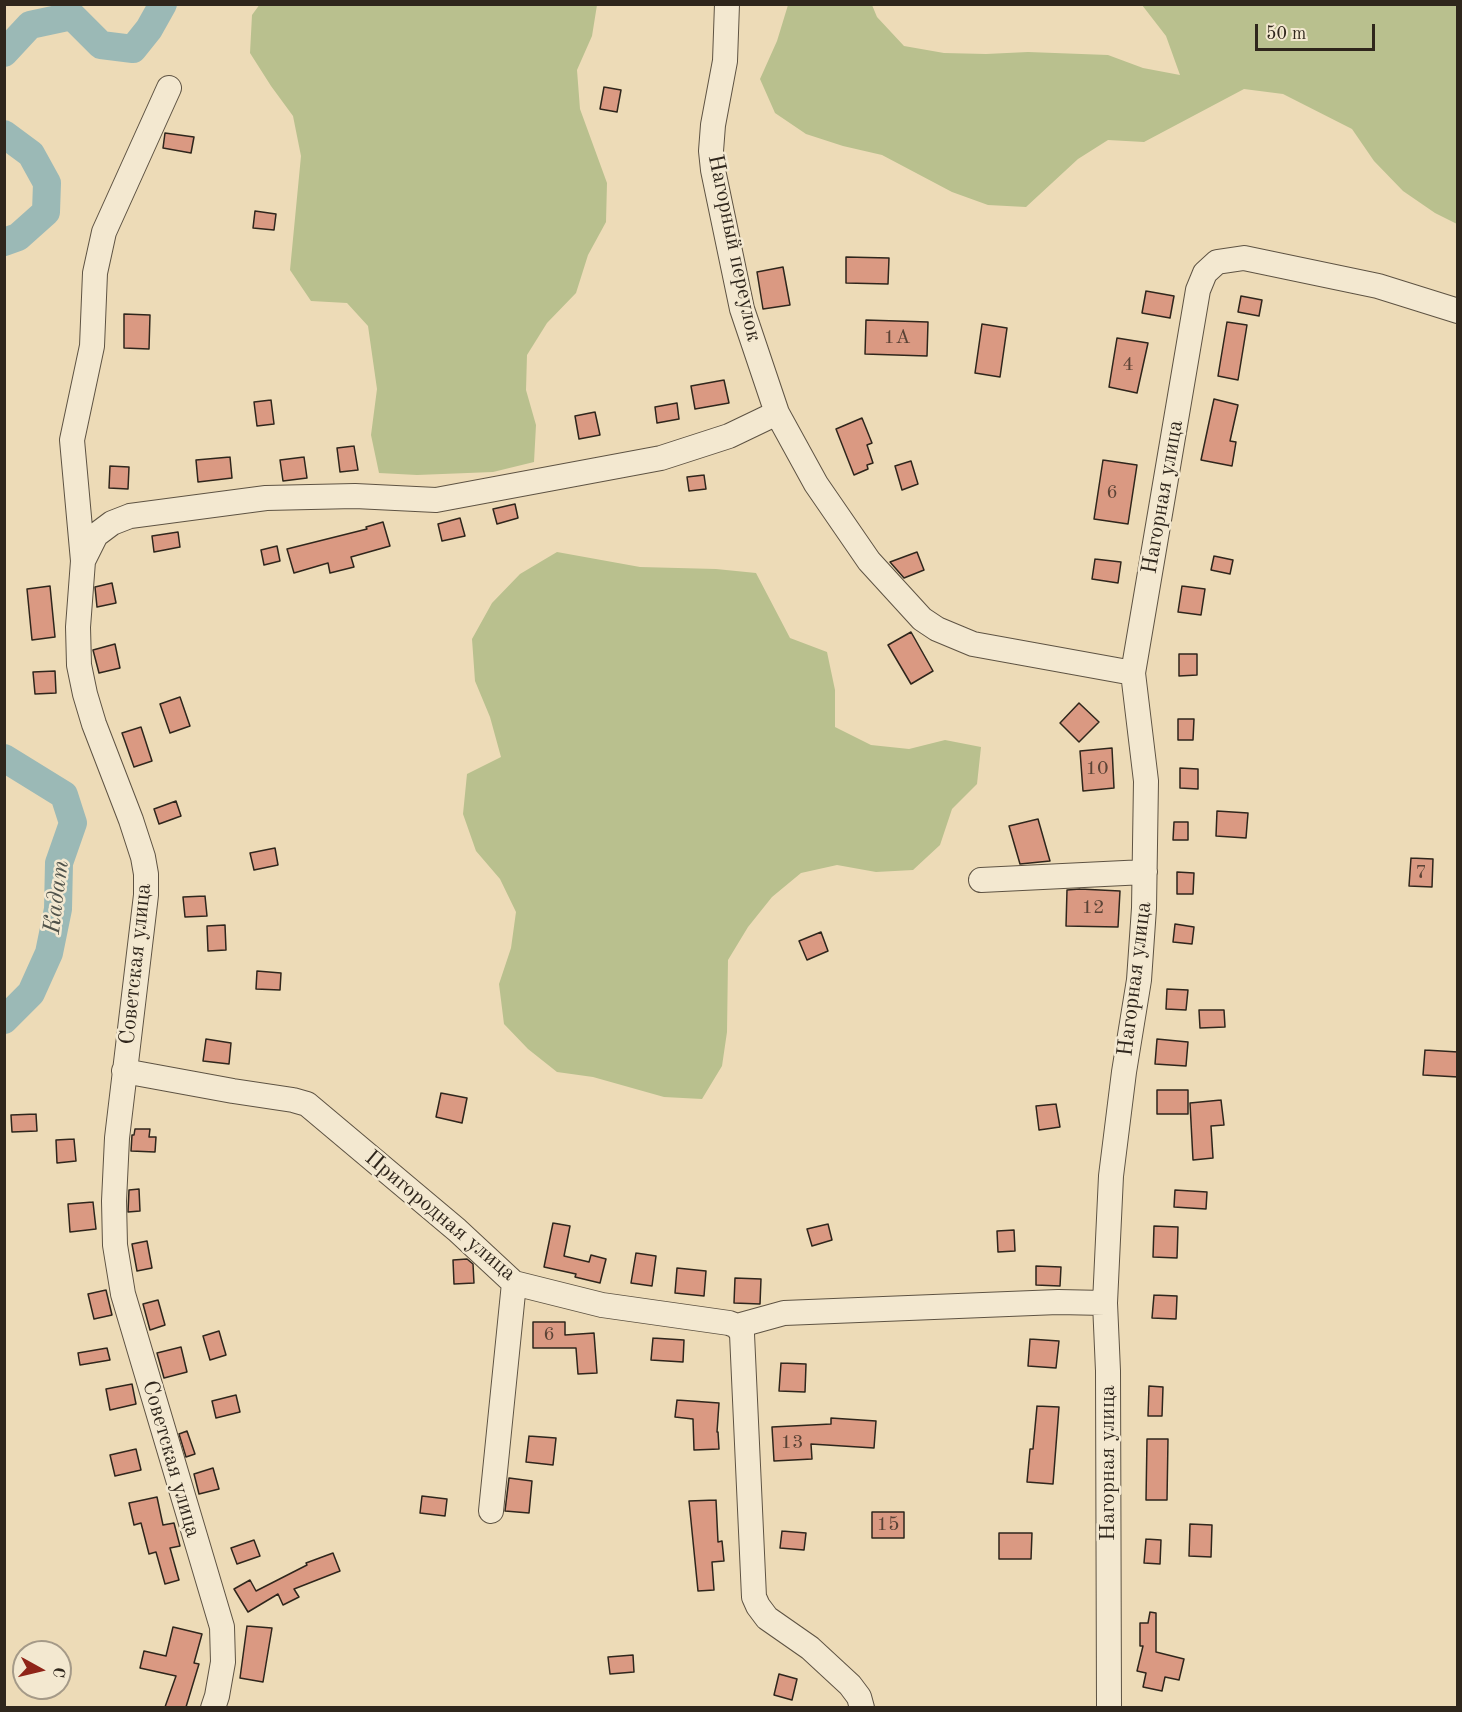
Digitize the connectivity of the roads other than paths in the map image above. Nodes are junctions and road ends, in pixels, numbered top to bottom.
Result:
1 (727, 4) edge
2 (169, 88) dead end
3 (1458, 311) edge
4 (777, 413) junction
5 (82, 561) junction
6 (1133, 674) junction
7 (1145, 872) junction
8 (981, 880) dead end
9 (124, 1071) junction
10 (514, 1283) junction
11 (1105, 1303) junction
12 (737, 1326) junction
13 (491, 1511) dead end
14 (213, 1707) edge
15 (862, 1707) edge
16 (1109, 1707) edge

1 - 4 street, Нагорный переулок
2 - 5 street, Советская улица
3 - 6 street, Нагорная улица
4 - 5 street
4 - 6 street, Нагорный переулок
5 - 9 street, Советская улица
6 - 7 street, Нагорная улица
7 - 8 street
7 - 11 street, Нагорная улица
9 - 10 street, Пригородная улица
9 - 14 street, Советская улица
10 - 12 street, Пригородная улица
10 - 13 street
11 - 12 street
11 - 16 street, Нагорная улица
12 - 15 street

